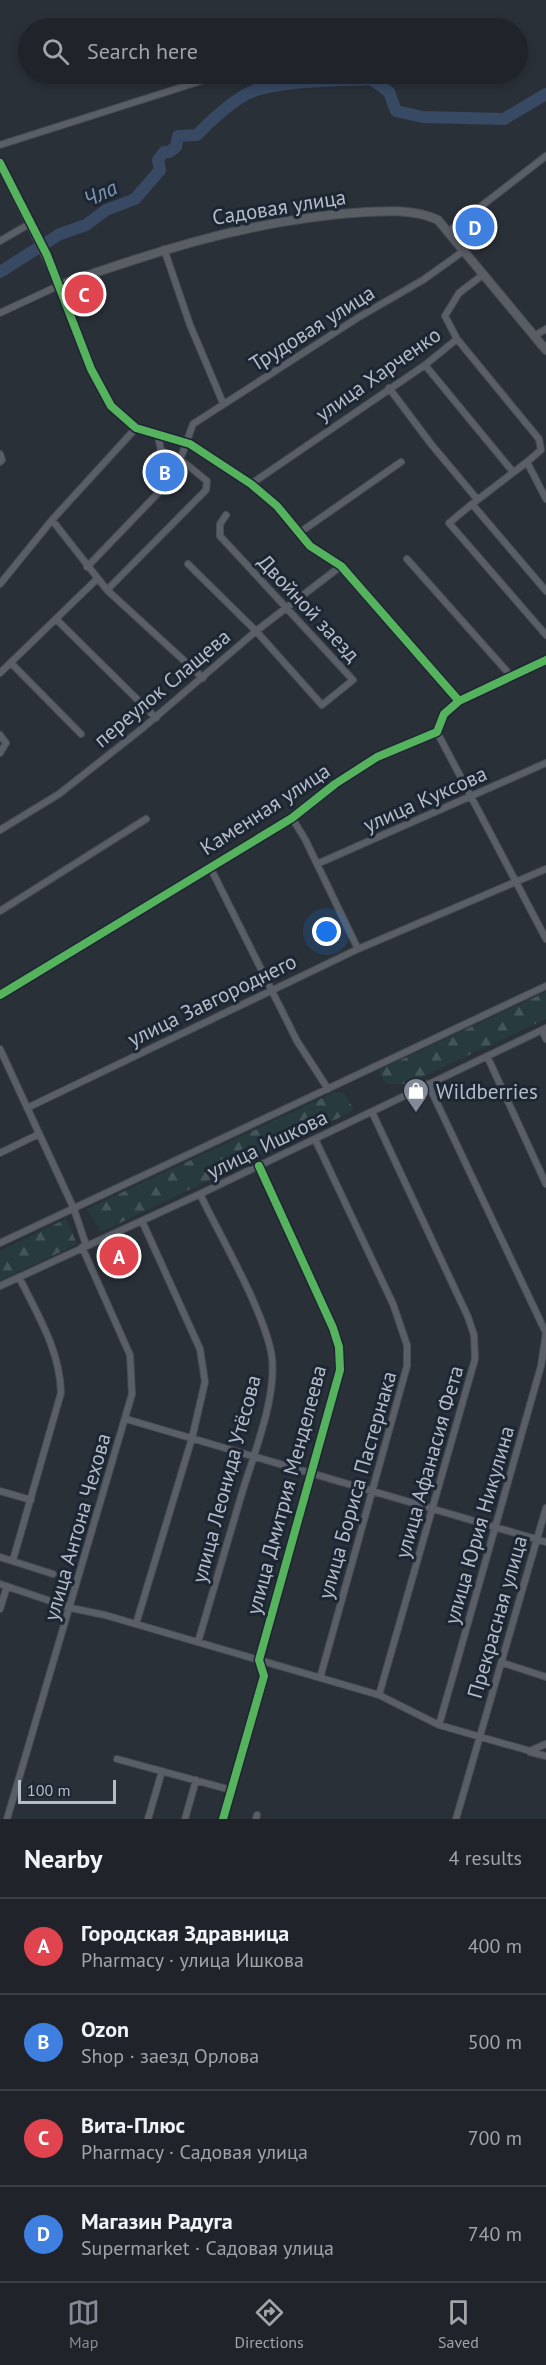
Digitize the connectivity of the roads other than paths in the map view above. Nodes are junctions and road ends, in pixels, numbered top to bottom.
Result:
1 (192, 84) edge
2 (0, 145) edge
3 (546, 156) edge
4 (0, 164) edge
5 (31, 223) junction
6 (448, 231) junction
7 (0, 241) edge
8 (164, 249) junction
9 (465, 250) junction
10 (484, 274) junction
11 (60, 285) junction
12 (0, 313) edge
13 (546, 329) edge
14 (534, 336) junction
15 (457, 339) junction
16 (546, 350) edge
17 (425, 365) junction
18 (389, 388) junction
19 (223, 403) junction
20 (136, 428) junction
21 (158, 435) junction
22 (185, 442) junction
23 (0, 454) edge
24 (180, 460) junction
25 (0, 462) edge
26 (401, 462) dead end
27 (527, 462) junction
28 (186, 464) junction
29 (513, 472) junction
30 (251, 484) junction
31 (546, 499) edge
32 (475, 501) junction
33 (226, 515) dead end
34 (52, 520) junction
35 (299, 533) junction
36 (407, 559) dead end
37 (188, 564) dead end
38 (341, 566) junction
39 (87, 567) junction
40 (97, 579) junction
41 (0, 584) edge
42 (107, 590) junction
43 (546, 591) edge
44 (287, 607) junction
45 (57, 620) junction
46 (256, 631) junction
47 (546, 635) edge
48 (546, 660) edge
49 (11, 663) junction
50 (0, 673) edge
51 (512, 677) junction
52 (203, 678) junction
53 (459, 701) junction
54 (156, 718) junction
55 (437, 732) junction
56 (81, 734) dead end
57 (0, 735) edge
58 (0, 753) edge
59 (546, 763) edge
60 (473, 797) junction
61 (292, 818) junction
62 (146, 819) dead end
63 (0, 830) edge
64 (317, 864) junction
65 (210, 867) junction
66 (546, 869) edge
67 (517, 882) junction
68 (0, 911) edge
69 (546, 939) edge
70 (357, 949) junction
71 (546, 986) edge
72 (270, 989) junction
73 (0, 995) edge
74 (544, 1029) edge
75 (546, 1039) edge
76 (0, 1049) edge
77 (487, 1056) junction
78 (8, 1066) junction
79 (0, 1070) edge
80 (428, 1084) junction
81 (328, 1089) junction
82 (27, 1108) junction
83 (372, 1112) junction
84 (39, 1134) junction
85 (315, 1139) junction
86 (0, 1153) edge
87 (259, 1166) junction
88 (546, 1184) edge
89 (200, 1194) junction
90 (74, 1209) junction
91 (142, 1221) junction
92 (0, 1243) edge
93 (84, 1246) junction
94 (19, 1277) junction
95 (0, 1286) edge
96 (546, 1333) edge
97 (126, 1419) junction
98 (192, 1438) junction
99 (253, 1456) junction
100 (312, 1475) junction
101 (0, 1491) edge
102 (372, 1492) junction
103 (31, 1500) junction
104 (546, 1508) edge
105 (434, 1510) junction
106 (495, 1527) junction
107 (537, 1539) junction
108 (546, 1542) edge
109 (0, 1557) edge
110 (13, 1560) junction
111 (53, 1574) dead end
112 (3, 1585) edge
113 (71, 1608) junction
114 (0, 1609) edge
115 (136, 1624) junction
116 (198, 1642) junction
117 (259, 1660) junction
118 (502, 1663) junction
119 (546, 1677) edge
120 (320, 1678) junction
121 (379, 1695) junction
122 (439, 1725) junction
123 (480, 1735) junction
124 (546, 1744) edge
125 (530, 1751) junction
126 (546, 1756) edge
127 (117, 1759) dead end
128 (162, 1771) junction
129 (196, 1780) junction
130 (231, 1790) junction
131 (7, 1819) edge
132 (148, 1819) edge
133 (185, 1819) edge
134 (223, 1819) edge
135 (456, 1819) edge

1 - 2 street
3 - 6 street
4 - 5 street
5 - 7 street
5 - 11 street
6 - 8 street, Садовая улица
6 - 9 street, Садовая улица
8 - 11 street, Садовая улица
8 - 19 street
9 - 10 street, Садовая улица
9 - 19 street, Трудовая улица
10 - 14 street, Садовая улица
10 - 15 street, улица Харченко
11 - 12 street, Садовая улица
11 - 20 street
13 - 14 street
14 - 16 street, Садовая улица
15 - 17 street, улица Харченко
15 - 27 street, улица Харченко
17 - 18 street, улица Харченко
17 - 29 street
18 - 30 street, улица Харченко
18 - 32 street
19 - 22 street, Трудовая улица
20 - 21 street
20 - 34 street
21 - 22 street
21 - 24 street
22 - 24 street, Трудовая улица
22 - 30 street
23 - 25 street
24 - 28 street
26 - 35 street
27 - 29 street
27 - 31 street
28 - 39 street
28 - 42 street
29 - 32 street
30 - 35 street
32 - 43 street
32 - 47 street
33 - 44 street, Двойной заезд
34 - 39 street
34 - 41 street
35 - 38 street
36 - 51 street
37 - 46 street, Двойной заезд
38 - 44 street, переулок Слащева
38 - 53 street
39 - 40 street
40 - 42 street
40 - 45 street
42 - 52 street
44 - 46 street, переулок Слащева
44 - 46 street, Двойной заезд
45 - 49 street
45 - 54 street
46 - 52 street, переулок Слащева
48 - 51 street
49 - 50 street
49 - 56 street
51 - 53 street
52 - 54 street, переулок Слащева
53 - 55 street
54 - 63 street, переулок Слащева
55 - 60 street
55 - 61 street, Каменная улица
57 - 58 street
59 - 60 street, улица Куксова
60 - 64 street, улица Куксова
60 - 67 street
61 - 64 street
61 - 65 street, Каменная улица
62 - 68 street
64 - 70 street
65 - 72 street
65 - 73 street, Каменная улица
66 - 67 street, улица Завгороднего
67 - 69 street
67 - 70 street, улица Завгороднего
70 - 72 street, улица Завгороднего
71 - 81 street, улица Ишкова
72 - 81 street
72 - 82 street, улица Завгороднего
74 - 75 street
74 - 77 street, улица Ишкова
76 - 78 street, улица Антона Чехова
77 - 80 street, улица Ишкова
77 - 88 street
78 - 79 street
78 - 82 street, улица Антона Чехова
80 - 83 street, улица Ишкова
80 - 96 street
81 - 90 street, улица Ишкова
82 - 84 street, улица Антона Чехова
83 - 85 street, улица Ишкова
83 - 105 street, улица Афанасия Фета
84 - 86 street
84 - 90 street, улица Антона Чехова
85 - 87 street, улица Ишкова
85 - 102 street, улица Бориса Пастернака
87 - 89 street, улица Ишкова
87 - 100 street, улица Дмитрия Менделеева
89 - 91 street, улица Ишкова
89 - 99 street, улица Леонида Утёсова
90 - 92 street, улица Ишкова
90 - 93 street, улица Антона Чехова
91 - 93 street, улица Ишкова
91 - 98 street
93 - 94 street, улица Ишкова
93 - 97 street, улица Антона Чехова
94 - 95 street, улица Ишкова
94 - 103 street
96 - 106 street, улица Юрия Никулина
97 - 98 street
97 - 113 street, улица Антона Чехова
98 - 99 street
98 - 115 street
99 - 100 street
99 - 116 street, улица Леонида Утёсова
100 - 102 street
100 - 117 street, улица Дмитрия Менделеева
101 - 103 street
102 - 105 street
102 - 120 street, улица Бориса Пастернака
103 - 110 street
104 - 107 street, Прекрасная улица
105 - 106 street
105 - 121 street, улица Афанасия Фета
106 - 107 street
106 - 122 street, улица Юрия Никулина
107 - 108 street
107 - 118 street, Прекрасная улица
109 - 110 street
110 - 111 street
112 - 113 street
112 - 114 street
113 - 115 street
113 - 131 street, улица Антона Чехова
115 - 116 street
116 - 117 street
117 - 120 street
117 - 130 street, улица Дмитрия Менделеева
118 - 119 street
118 - 123 street, Прекрасная улица
120 - 121 street
121 - 122 street
122 - 123 street
123 - 125 street
123 - 135 street, Прекрасная улица
124 - 125 street
125 - 126 street
127 - 128 street
128 - 129 street
128 - 132 street
129 - 130 street
129 - 133 street
130 - 134 street, улица Дмитрия Менделеева

